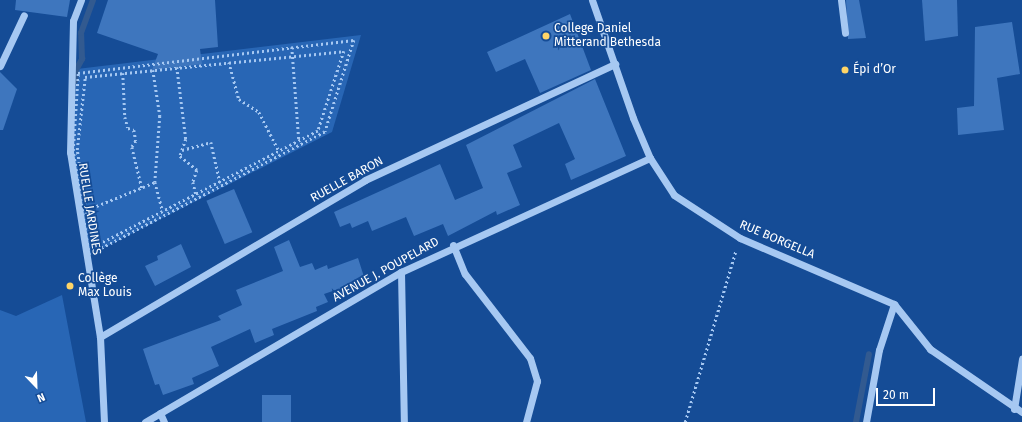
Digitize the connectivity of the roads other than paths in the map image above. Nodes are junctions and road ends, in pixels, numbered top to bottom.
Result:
1 (81, 0) edge
2 (592, 0) edge
3 (841, 0) edge
4 (24, 15) dead end
5 (845, 33) dead end
6 (615, 64) junction
7 (0, 66) edge
8 (650, 158) junction
9 (454, 245) junction
10 (401, 272) junction
11 (894, 304) junction
12 (100, 337) junction
13 (1022, 359) edge
14 (1014, 409) junction
15 (1022, 412) edge
16 (160, 413) junction
17 (104, 422) edge
18 (144, 422) edge
19 (164, 422) edge
20 (404, 422) edge
21 (526, 422) edge
22 (866, 422) edge

1 - 12 street, RUELLE JARDINES
2 - 6 street, RUE BORGELLA
3 - 5 street
4 - 7 street
6 - 8 street, RUE BORGELLA
6 - 12 street, RUELLE BARON
8 - 9 street, AVENUE J. POUPELARD
8 - 11 street, RUE BORGELLA
9 - 10 street, AVENUE J. POUPELARD
9 - 21 street
10 - 16 street, AVENUE J. POUPELARD
10 - 20 street
11 - 14 street, RUE BORGELLA
11 - 22 street
12 - 17 street, RUELLE JARDINES
13 - 14 street
14 - 15 street, RUE BORGELLA
16 - 18 street, AVENUE J. POUPELARD
16 - 19 street

